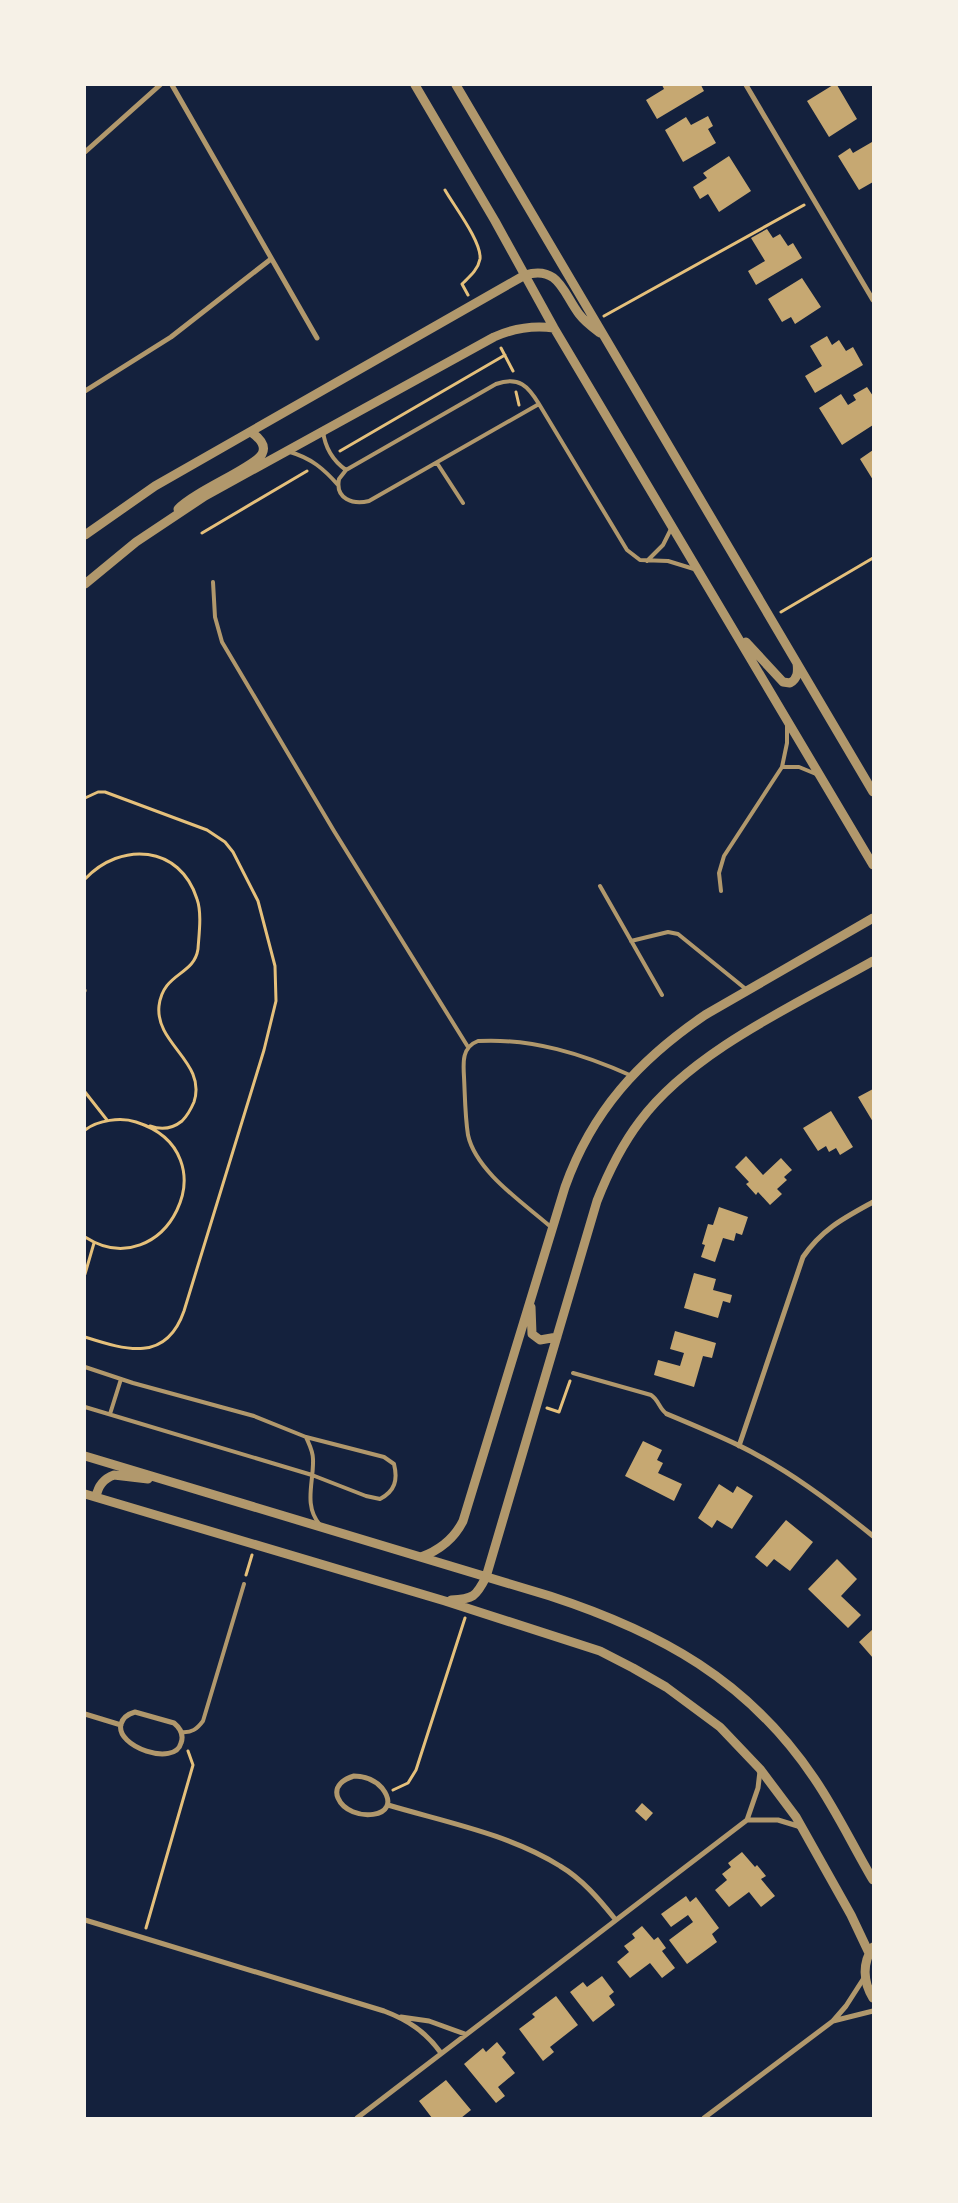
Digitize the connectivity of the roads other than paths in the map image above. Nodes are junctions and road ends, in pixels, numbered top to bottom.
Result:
1 (160, 85) edge
2 (172, 85) edge
3 (415, 85) edge
4 (456, 85) edge
5 (746, 85) edge
6 (85, 152) edge
7 (271, 259) junction
8 (525, 275) junction
9 (873, 300) edge
10 (554, 328) junction
11 (602, 334) junction
12 (317, 338) dead end
13 (85, 391) edge
14 (539, 404) junction
15 (323, 431) junction
16 (251, 432) junction
17 (288, 451) junction
18 (437, 463) junction
19 (346, 470) junction
20 (338, 486) junction
21 (463, 503) dead end
22 (172, 517) junction
23 (672, 526) junction
24 (85, 535) edge
25 (647, 561) junction
26 (700, 572) junction
27 (213, 582) dead end
28 (85, 584) edge
29 (732, 624) junction
30 (797, 664) junction
31 (786, 718) junction
32 (782, 767) junction
33 (822, 778) junction
34 (873, 792) edge
35 (873, 864) edge
36 (600, 886) dead end
37 (721, 891) dead end
38 (873, 918) edge
39 (631, 941) junction
40 (873, 960) edge
41 (747, 990) junction
42 (662, 995) dead end
43 (468, 1047) junction
44 (632, 1076) junction
45 (873, 1202) edge
46 (552, 1228) junction
47 (531, 1297) junction
48 (557, 1338) junction
49 (85, 1367) edge
50 (573, 1373) road end
51 (121, 1379) junction
52 (85, 1406) edge
53 (110, 1414) junction
54 (668, 1414) joint
55 (306, 1437) junction
56 (739, 1446) junction
57 (85, 1456) edge
58 (312, 1475) junction
59 (168, 1481) junction
60 (85, 1494) edge
61 (96, 1497) junction
62 (323, 1528) junction
63 (873, 1536) edge
64 (421, 1557) junction
65 (486, 1577) junction
66 (244, 1584) road end
67 (445, 1601) junction
68 (85, 1714) edge
69 (121, 1725) junction
70 (181, 1732) junction
71 (760, 1768) junction
72 (388, 1805) junction
73 (747, 1820) junction
74 (802, 1827) junction
75 (873, 1880) edge
76 (615, 1919) junction
77 (85, 1920) edge
78 (871, 1950) edge
79 (865, 1977) junction
80 (873, 1998) edge
81 (873, 2011) edge
82 (399, 2017) junction
83 (833, 2021) junction
84 (465, 2034) junction
85 (441, 2053) junction
86 (357, 2118) edge
87 (704, 2118) edge

1 - 6 street
2 - 7 street
3 - 8 street
4 - 11 street
5 - 9 street
7 - 12 street
7 - 13 street
8 - 10 street
8 - 11 street
8 - 16 street
10 - 15 street
10 - 23 street
11 - 30 street
14 - 18 lane
14 - 19 lane
14 - 25 lane
15 - 17 street
15 - 19 lane
16 - 22 street
16 - 24 street
17 - 20 lane
17 - 22 street
18 - 20 lane
18 - 21 lane
19 - 20 lane
22 - 28 street
23 - 25 lane
23 - 26 street
25 - 26 lane
26 - 29 street
27 - 43 lane
29 - 30 street
29 - 31 street
30 - 34 street
31 - 32 lane
31 - 33 street
32 - 33 lane
32 - 37 lane
33 - 35 street
36 - 39 lane
38 - 41 street
39 - 41 lane
39 - 42 lane
40 - 48 street
41 - 44 street
43 - 44 lane
43 - 46 lane
44 - 46 street
45 - 56 street
46 - 47 street
47 - 48 street
47 - 64 street
48 - 65 street
49 - 51 lane
50 - 54 lane
51 - 53 lane
51 - 55 lane
52 - 53 lane
53 - 58 lane
54 - 56 street
55 - 58 lane
55 - 58 lane
56 - 63 street
57 - 59 street
58 - 62 lane
59 - 61 street
59 - 62 street
60 - 61 street
61 - 67 street
62 - 64 street
64 - 65 street
65 - 67 street
65 - 75 street
66 - 70 lane
67 - 71 street
68 - 69 street
69 - 70 street
69 - 70 street
71 - 73 street
71 - 74 street
72 - 72 street
72 - 76 street
73 - 74 street
73 - 76 street
74 - 78 street
76 - 84 street
77 - 82 street
78 - 79 street
79 - 80 street
79 - 83 street
81 - 83 street
82 - 84 street
82 - 85 street
83 - 87 street
84 - 85 street
85 - 86 street

